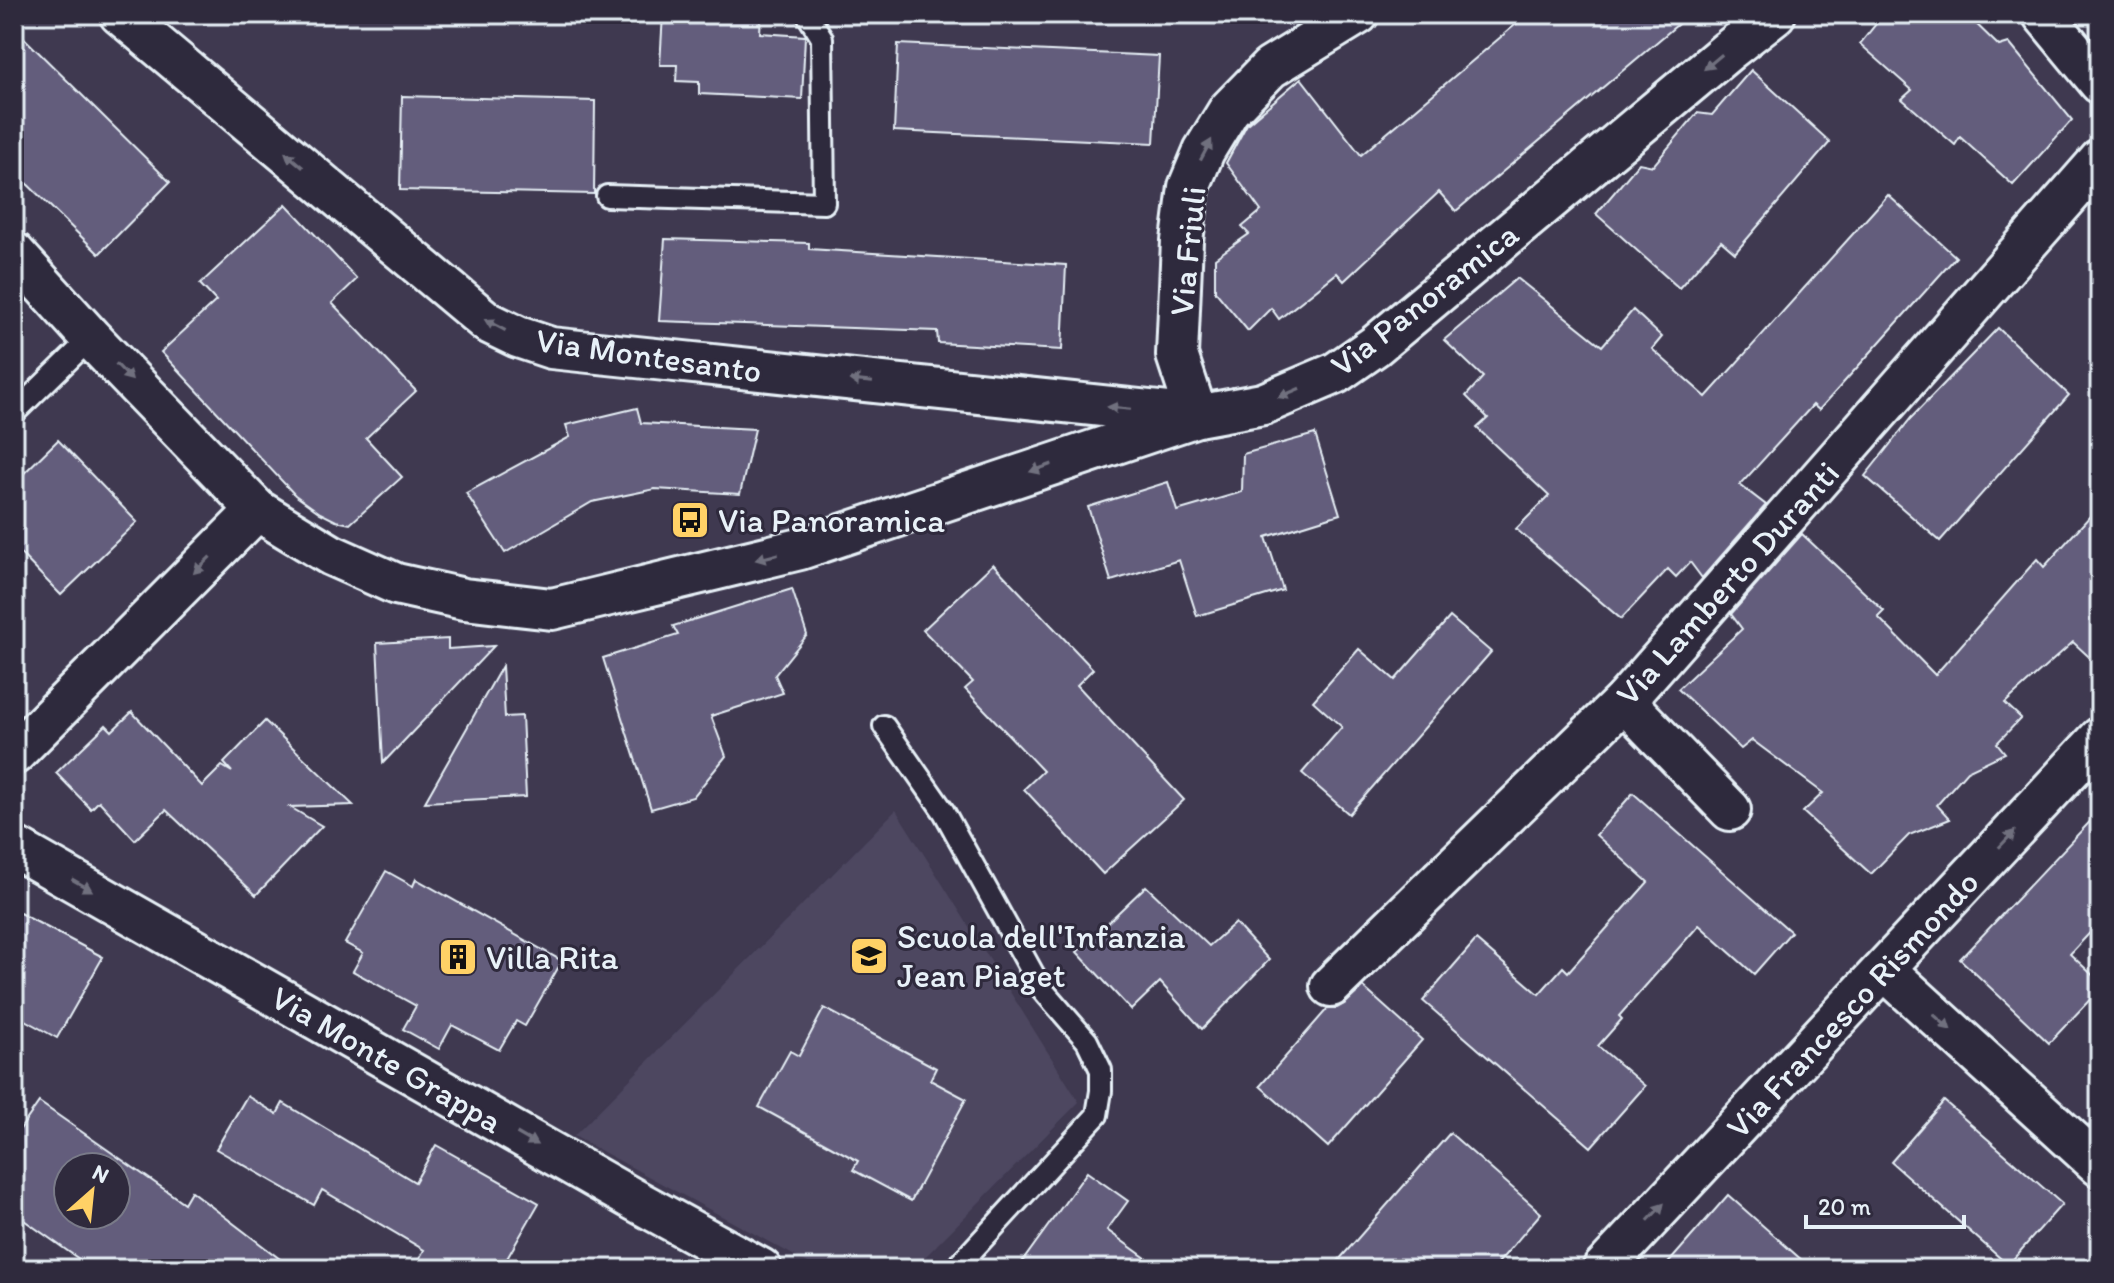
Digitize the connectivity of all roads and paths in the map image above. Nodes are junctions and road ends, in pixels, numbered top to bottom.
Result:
1 (120, 14) edge
2 (807, 14) edge
3 (1358, 14) edge
4 (1775, 14) edge
5 (2043, 14) edge
6 (2100, 83) edge
7 (2100, 160) edge
8 (607, 196) dead end
9 (14, 253) edge
10 (91, 338) junction
11 (14, 413) edge
12 (1197, 416) junction
13 (257, 510) junction
14 (1624, 701) junction
15 (884, 726) dead end
16 (2100, 738) edge
17 (14, 754) edge
18 (1730, 810) dead end
19 (14, 847) edge
20 (1885, 970) junction
21 (1331, 986) dead end
22 (2100, 1166) edge
23 (761, 1269) edge
24 (955, 1269) edge
25 (1603, 1269) edge

12 -> 1 street, Via Montesanto
2 - 8 lane
12 -> 3 street, Via Friuli
4 -> 12 street, Via Panoramica
5 - 6 street
7 - 14 street, Via Lamberto Duranti
9 - 10 street, Via Panoramica
10 - 11 lane
10 -> 13 street, Via Panoramica
12 -> 13 street, Via Panoramica
13 -> 17 street
14 - 18 street
14 - 21 street, Via Lamberto Duranti
15 - 24 lane
20 -> 16 street, Via Francesco Rismondo
19 -> 23 street, Via Monte Grappa
20 -> 22 street
25 -> 20 street, Via Francesco Rismondo

